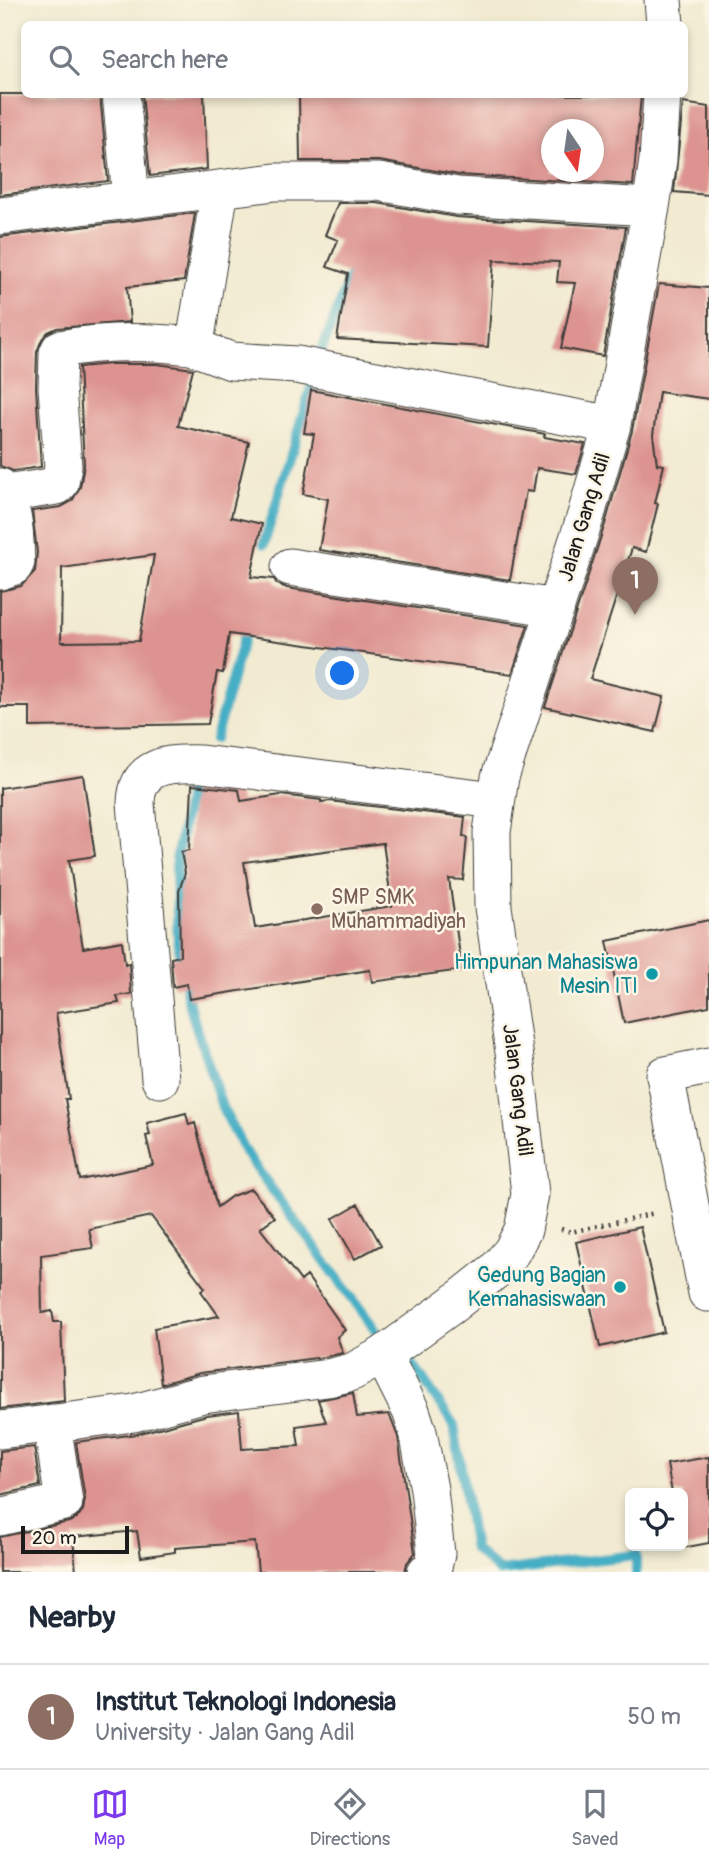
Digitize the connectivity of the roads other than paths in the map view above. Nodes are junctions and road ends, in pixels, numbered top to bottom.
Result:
1 (663, 0) edge
2 (665, 21) edge
3 (121, 98) edge
4 (662, 98) edge
5 (220, 189) junction
6 (131, 200) junction
7 (651, 207) junction
8 (0, 216) edge
9 (191, 346) junction
10 (612, 425) junction
11 (3, 490) edge
12 (290, 566) dead end
13 (0, 571) edge
14 (556, 608) junction
15 (496, 800) junction
16 (709, 1066) edge
17 (160, 1079) dead end
18 (708, 1295) edge
19 (396, 1345) junction
20 (52, 1423) junction
21 (0, 1430) edge
22 (0, 1517) edge
23 (426, 1572) edge

1 - 2 street
3 - 6 street
4 - 7 street, Jalan Gang Adil
5 - 6 street
5 - 7 street
5 - 9 street
6 - 8 street
7 - 10 street, Jalan Gang Adil
9 - 10 street
9 - 11 street
10 - 14 street, Jalan Gang Adil
11 - 13 street
12 - 14 street
14 - 15 street, Jalan Gang Adil
15 - 17 street
15 - 19 street, Jalan Gang Adil
16 - 18 street
19 - 20 street, Jalan Gang Adil
19 - 23 street
20 - 21 street, Jalan Gang Adil
20 - 22 street

